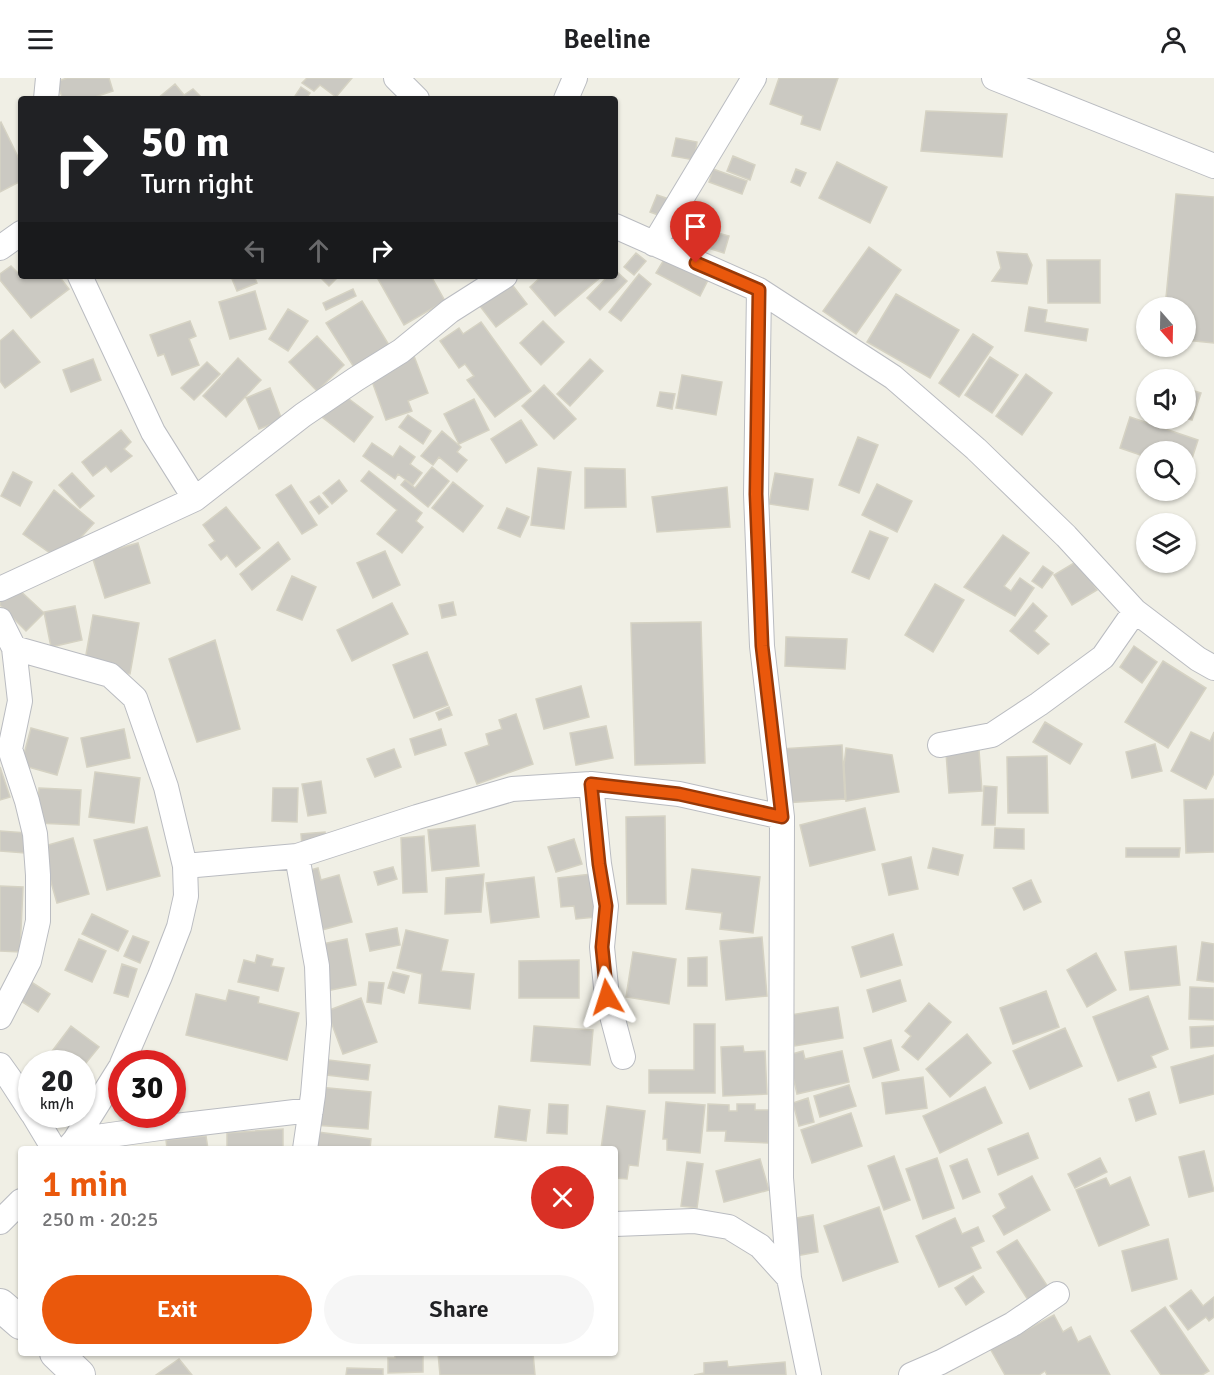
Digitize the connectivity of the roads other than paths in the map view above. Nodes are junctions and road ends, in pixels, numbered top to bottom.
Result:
1 (48, 78) edge
2 (396, 78) edge
3 (575, 78) edge
4 (754, 78) edge
5 (994, 78) edge
6 (46, 96) edge
7 (414, 96) edge
8 (567, 96) edge
9 (1214, 166) edge
10 (618, 227) edge
11 (18, 235) edge
12 (654, 244) junction
13 (0, 248) edge
14 (81, 279) edge
15 (500, 279) edge
16 (759, 290) junction
17 (195, 499) junction
18 (0, 589) edge
19 (1135, 611) junction
20 (0, 620) edge
21 (15, 648) junction
22 (1214, 668) edge
23 (20, 701) junction
24 (0, 717) edge
25 (940, 745) dead end
26 (591, 784) junction
27 (782, 817) junction
28 (297, 856) junction
29 (185, 866) junction
30 (0, 1017) edge
31 (128, 1050) edge
32 (623, 1057) dead end
33 (0, 1065) edge
34 (108, 1084) edge
35 (18, 1091) edge
36 (311, 1110) junction
37 (46, 1128) edge
38 (65, 1146) edge
39 (305, 1146) edge
40 (18, 1204) edge
41 (0, 1222) edge
42 (618, 1224) edge
43 (789, 1278) junction
44 (1057, 1294) dead end
45 (0, 1305) edge
46 (18, 1320) edge
47 (59, 1356) edge
48 (79, 1375) edge
49 (809, 1375) edge
50 (911, 1375) edge

1 - 6 street
2 - 7 street
3 - 8 street
4 - 12 street
5 - 9 street
10 - 12 street
11 - 13 street
12 - 16 street
14 - 17 street
15 - 17 street
16 - 19 street
16 - 27 street
17 - 18 street
19 - 22 street
19 - 25 street
20 - 21 street
21 - 23 street
21 - 29 street
23 - 24 street
23 - 30 street
26 - 27 street
26 - 28 street
26 - 32 street
27 - 43 street
28 - 29 street
28 - 36 street
29 - 31 street
33 - 35 street
34 - 38 street
36 - 38 street
36 - 39 street
37 - 38 street
40 - 41 street
42 - 43 street
43 - 49 street
44 - 50 street
45 - 46 street
47 - 48 street

